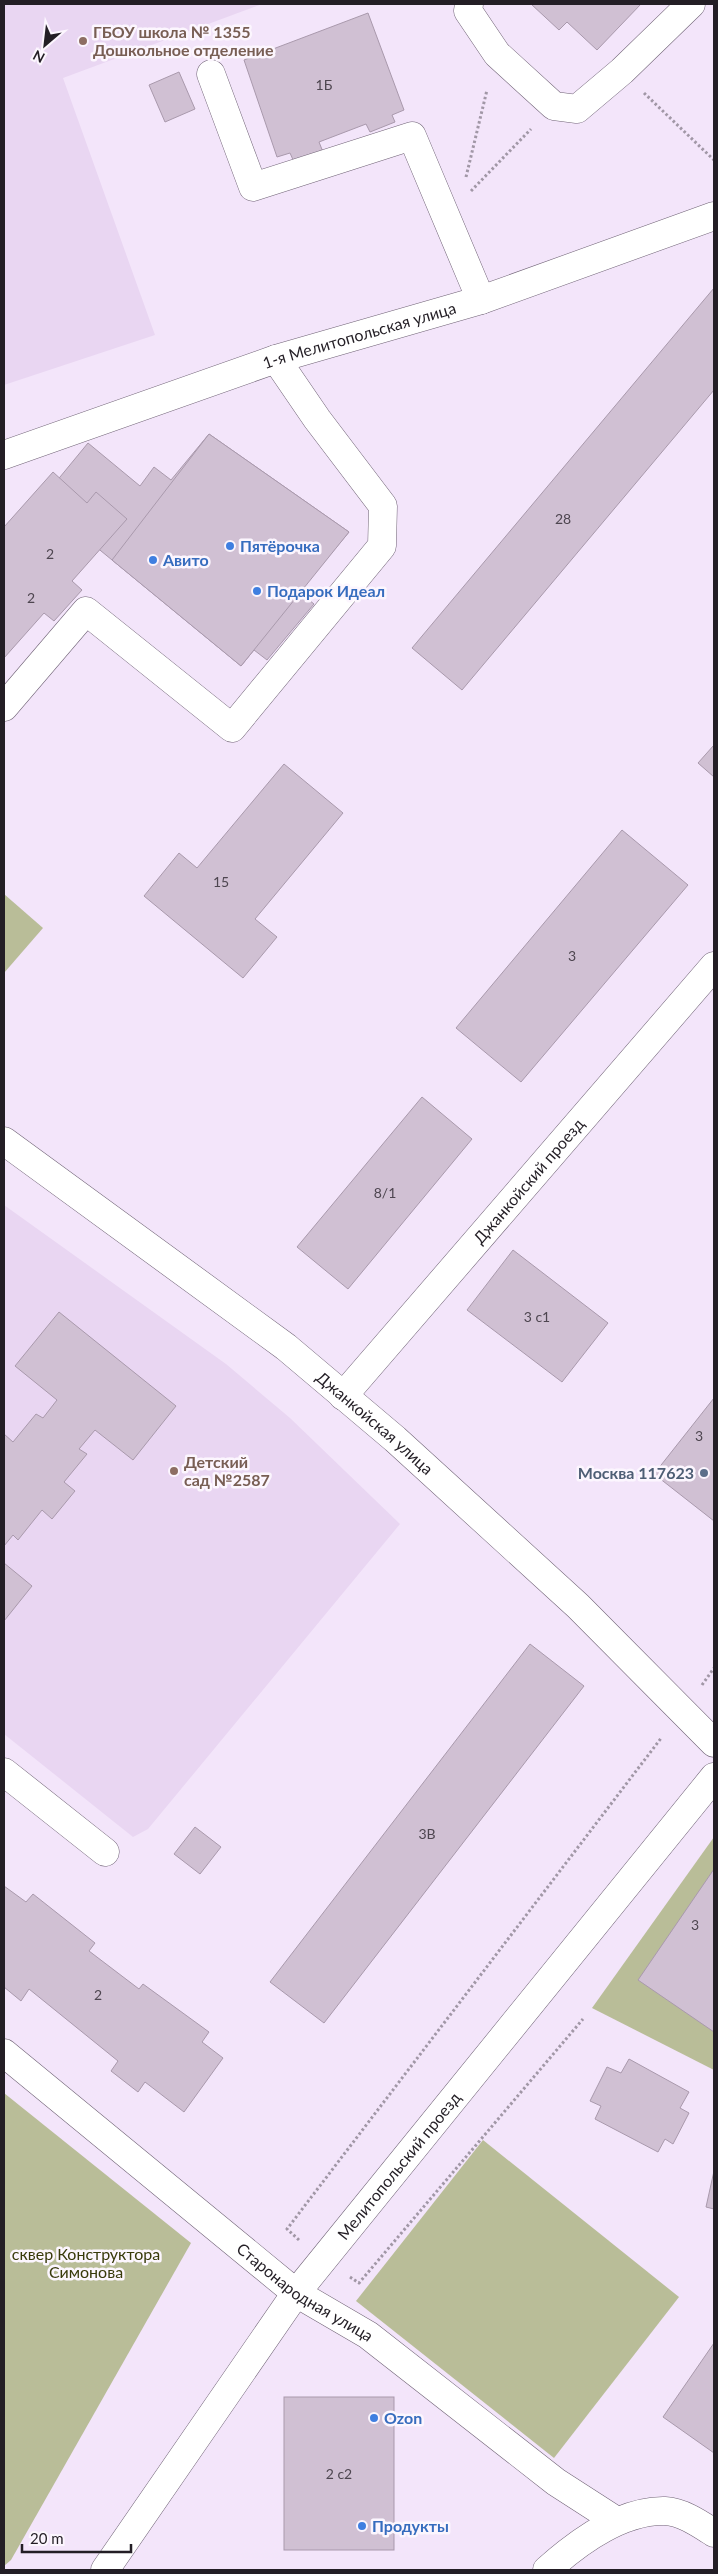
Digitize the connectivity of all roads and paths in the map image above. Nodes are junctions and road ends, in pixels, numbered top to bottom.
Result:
1 (469, 4) edge
2 (691, 4) edge
3 (497, 54) junction
4 (622, 71) junction
5 (211, 74) dead end
6 (554, 106) junction
7 (714, 160) edge
8 (451, 205) junction
9 (714, 216) edge
10 (481, 300) junction
11 (276, 359) junction
12 (4, 455) edge
13 (4, 707) edge
14 (714, 966) edge
15 (4, 1140) edge
16 (343, 1396) junction
17 (714, 1668) edge
18 (696, 1692) dead end
19 (667, 1731) dead end
20 (714, 1743) edge
21 (4, 1772) edge
22 (714, 1777) edge
23 (602, 1818) dead end
24 (105, 1852) dead end
25 (4, 2053) edge
26 (296, 2293) junction
27 (615, 2520) junction
28 (714, 2533) edge
29 (105, 2570) edge
30 (547, 2570) edge

1 - 3 street
2 - 4 street
3 - 6 street
3 - 8 path
4 - 6 street
4 - 7 path
5 - 8 street
6 - 8 path
8 - 10 street
9 - 10 street, 1-я Мелитопольская улица
10 - 11 street, 1-я Мелитопольская улица
11 - 12 street, 1-я Мелитопольская улица
11 - 13 street
14 - 16 street, Джанкойский проезд
15 - 16 street, Джанкойская улица
16 - 20 street, Джанкойская улица
17 - 18 path
19 - 23 path
21 - 24 street
22 - 26 street, Мелитопольский проезд
25 - 26 street, Старонародная улица
26 - 27 street, Старонародная улица
26 - 29 street, Мелитопольский проезд
27 - 28 street
27 - 30 street

